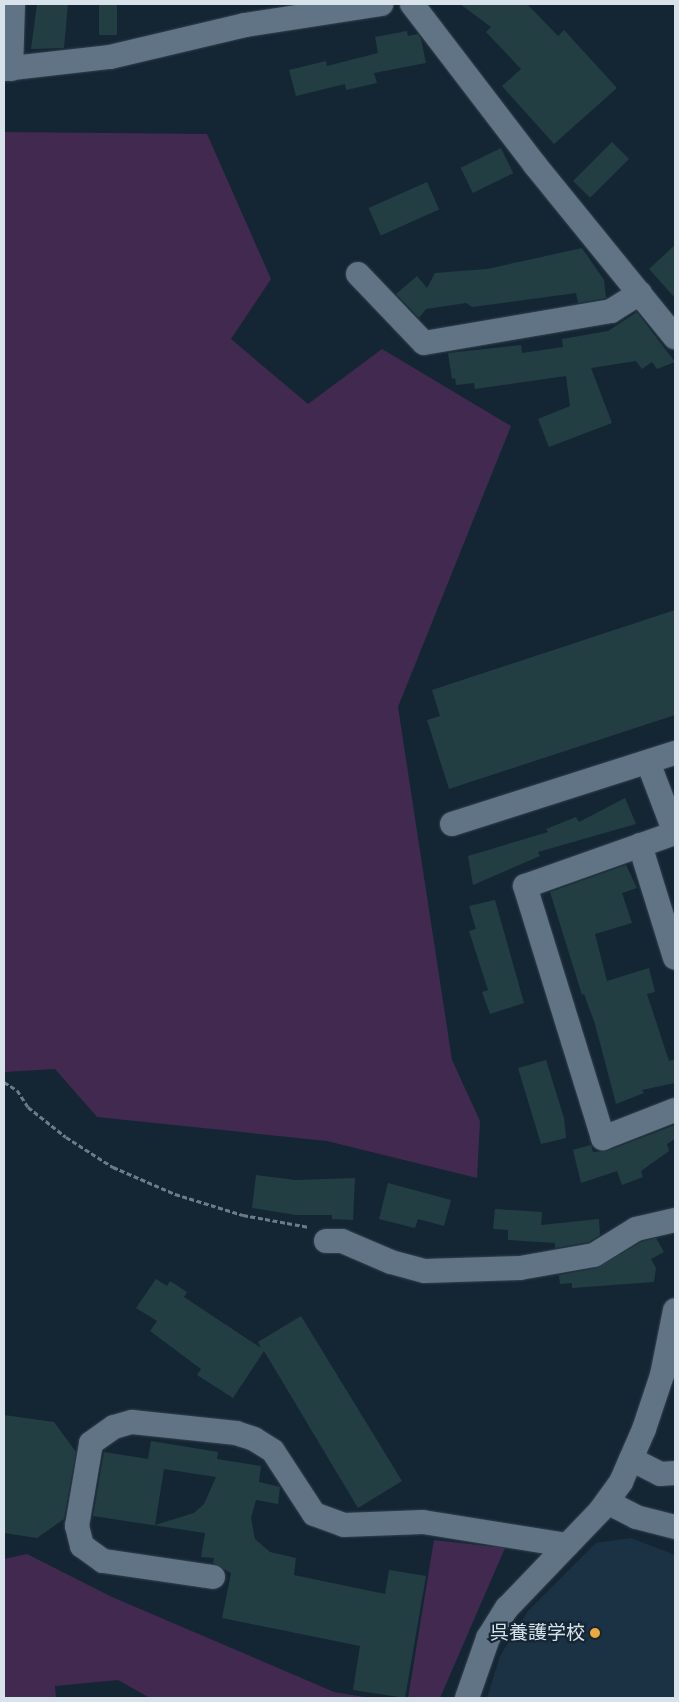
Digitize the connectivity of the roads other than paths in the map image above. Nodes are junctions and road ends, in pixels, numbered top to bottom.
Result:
1 (12, 4) edge
2 (381, 4) edge
3 (412, 4) edge
4 (7, 69) edge
5 (358, 274) dead end
6 (640, 294) junction
7 (675, 337) edge
8 (675, 754) edge
9 (648, 762) junction
10 (452, 824) dead end
11 (675, 833) edge
12 (640, 845) junction
13 (675, 958) edge
14 (675, 1110) edge
15 (675, 1220) edge
16 (319, 1234) road end
17 (675, 1310) edge
18 (631, 1459) junction
19 (675, 1473) edge
20 (607, 1502) junction
21 (675, 1527) edge
22 (567, 1545) junction
23 (213, 1577) dead end
24 (467, 1698) edge

1 - 4 street
2 - 4 street
3 - 6 street
5 - 6 street
6 - 7 street
8 - 9 street
9 - 10 street
9 - 11 street
11 - 12 street
12 - 13 street
12 - 14 street
15 - 16 street
17 - 18 street
18 - 19 street
18 - 20 street
20 - 21 street
20 - 22 street
22 - 23 street
22 - 24 street

